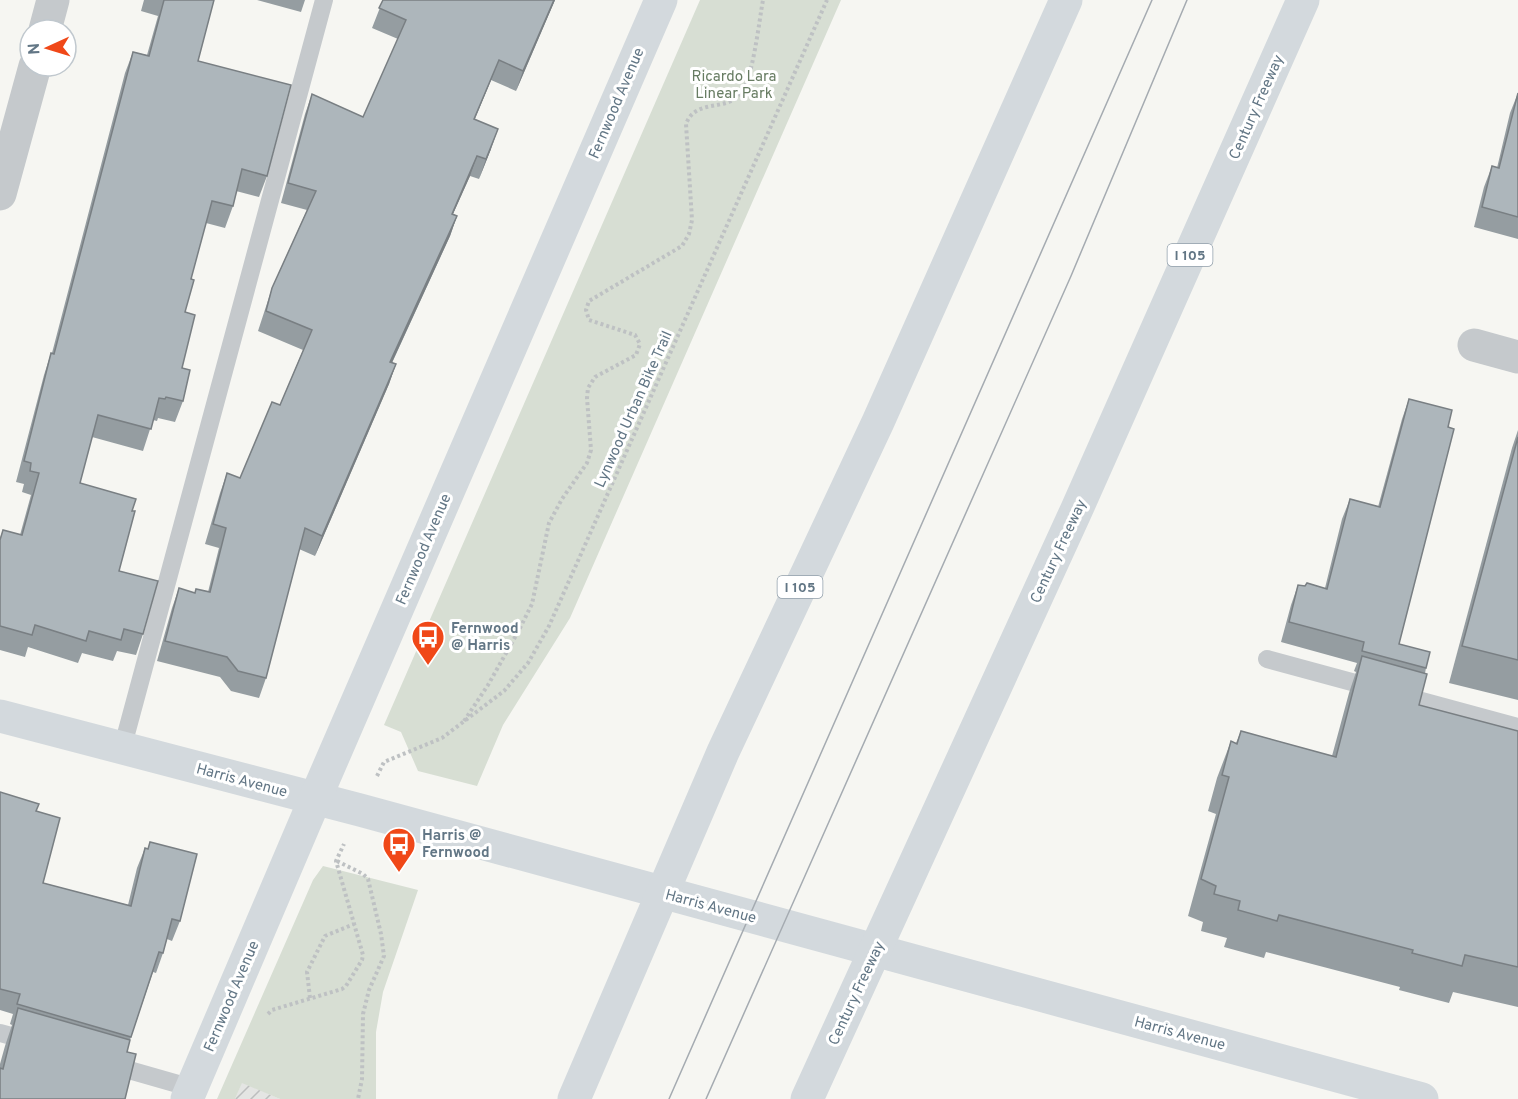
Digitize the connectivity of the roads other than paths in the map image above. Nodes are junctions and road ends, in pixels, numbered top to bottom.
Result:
1 (53, 0) edge
2 (324, 0) edge
3 (661, 0) edge
4 (1066, 0) edge
5 (1303, 0) edge
6 (48, 18) edge
7 (32, 78) edge
8 (0, 194) edge
9 (1474, 345) dead end
10 (1518, 357) edge
11 (1267, 659) dead end
12 (0, 716) edge
13 (1518, 727) edge
14 (122, 749) junction
15 (315, 799) junction
16 (0, 1033) edge
17 (45, 1046) edge
18 (90, 1058) edge
19 (189, 1093) edge
20 (808, 1097) edge
21 (574, 1099) edge
22 (1422, 1099) edge

1 - 6 street
2 - 14 lane
3 - 15 main road, Fernwood Avenue
4 - 21 main road, I 105
5 - 20 main road, Century Freeway / I 105
7 - 8 street
9 - 10 street
11 - 13 lane
12 - 14 main road, Harris Avenue
14 - 15 main road, Harris Avenue
15 - 19 main road, Fernwood Avenue
15 - 22 main road, Harris Avenue
16 - 17 lane
18 - 19 lane

